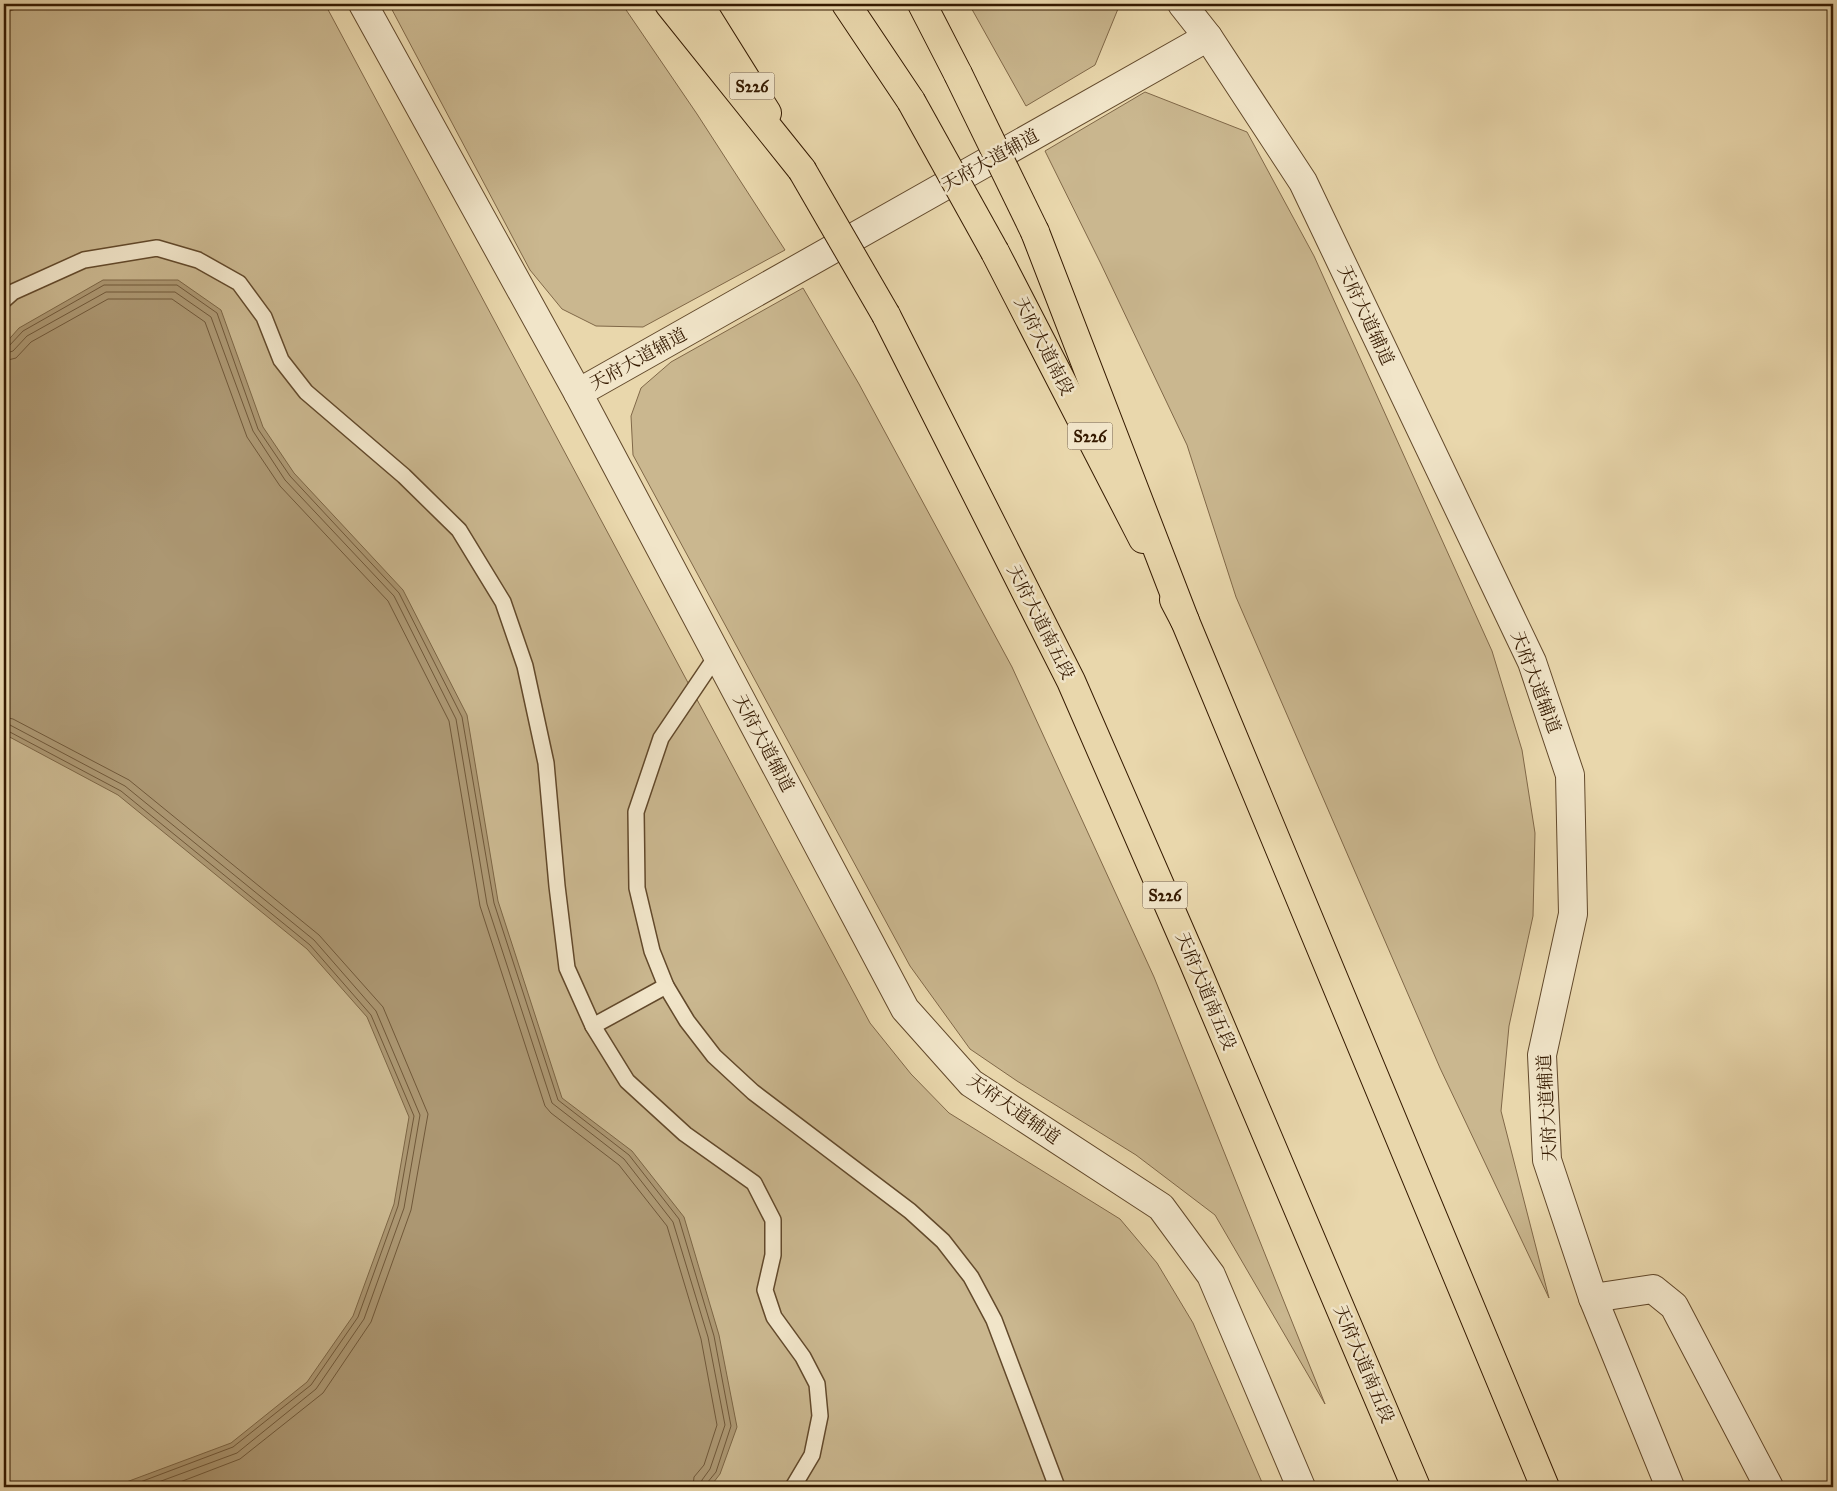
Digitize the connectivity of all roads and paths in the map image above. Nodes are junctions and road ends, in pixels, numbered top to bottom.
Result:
1 (363, 4) edge
2 (669, 4) edge
3 (699, 4) edge
4 (846, 4) edge
5 (922, 4) edge
6 (1182, 4) edge
7 (1208, 37) junction
8 (802, 170) junction
9 (4, 300) edge
10 (578, 393) junction
11 (1185, 621) junction
12 (717, 654) junction
13 (666, 986) junction
14 (593, 1026) junction
15 (1593, 1298) junction
16 (1300, 1486) edge
17 (793, 1487) edge
18 (1057, 1487) edge
19 (1416, 1487) edge
20 (1545, 1487) edge
21 (1670, 1487) edge
22 (1769, 1487) edge

1 - 10 street
2 - 8 main road
3 - 8 main road, S226
4 - 11 main road, 天府大道南段 / S226, bridge
5 - 11 main road, bridge
6 - 7 street
7 - 10 street, 天府大道辅道
7 - 15 street, 天府大道辅道
8 - 19 main road, 天府大道南五段 / S226, bridge
9 - 14 lane
10 - 12 street, 天府大道辅道
11 - 20 main road, S226
12 - 13 lane
12 - 16 street, 天府大道辅道
13 - 14 lane
13 - 18 lane
14 - 17 lane
15 - 21 street, 天府大道辅道
15 - 22 street

